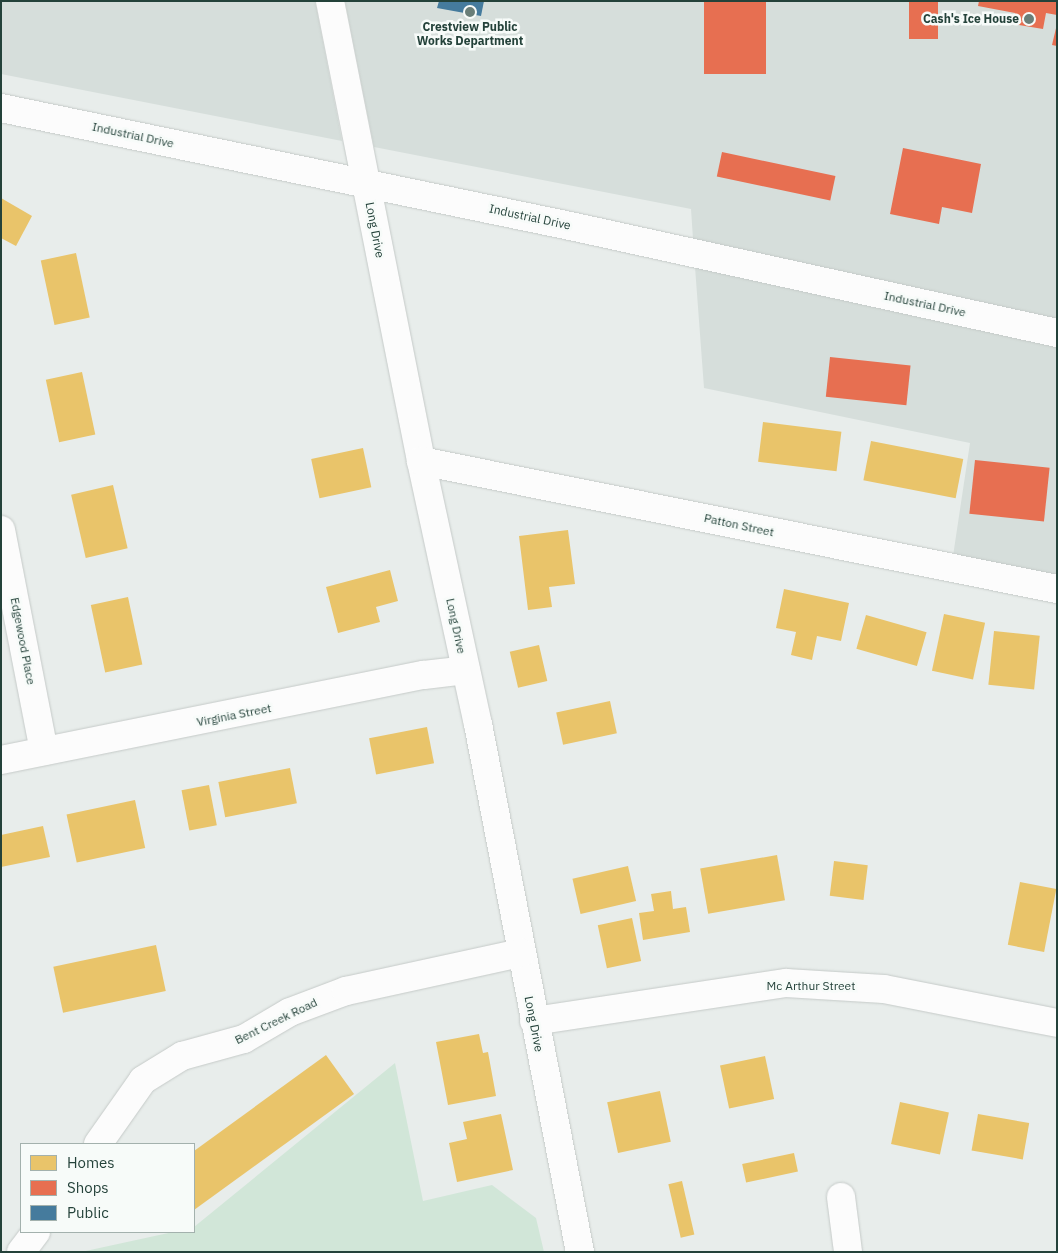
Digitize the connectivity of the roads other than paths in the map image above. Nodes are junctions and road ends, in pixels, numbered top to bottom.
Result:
1 (330, 1) edge
2 (1, 108) edge
3 (365, 183) junction
4 (1057, 333) edge
5 (421, 461) junction
6 (1, 530) edge
7 (1057, 589) edge
8 (466, 670) junction
9 (44, 751) junction
10 (1, 760) edge
11 (521, 953) junction
12 (534, 1021) junction
13 (1057, 1023) edge
14 (99, 1143) edge
15 (841, 1197) dead end
16 (35, 1233) edge
17 (21, 1252) edge
18 (580, 1252) edge
19 (848, 1252) edge

1 - 3 street, Long Drive
2 - 3 street, Industrial Drive
3 - 4 street, Industrial Drive
3 - 5 street, Long Drive
5 - 7 street, Patton Street
5 - 8 street, Long Drive
6 - 9 street, Edgewood Place
8 - 9 street, Virginia Street
8 - 11 street, Long Drive
9 - 10 street, Virginia Street
11 - 12 street, Long Drive
11 - 14 street, Bent Creek Road
12 - 13 street, Mc Arthur Street
12 - 18 street, Long Drive
15 - 19 street
16 - 17 street

